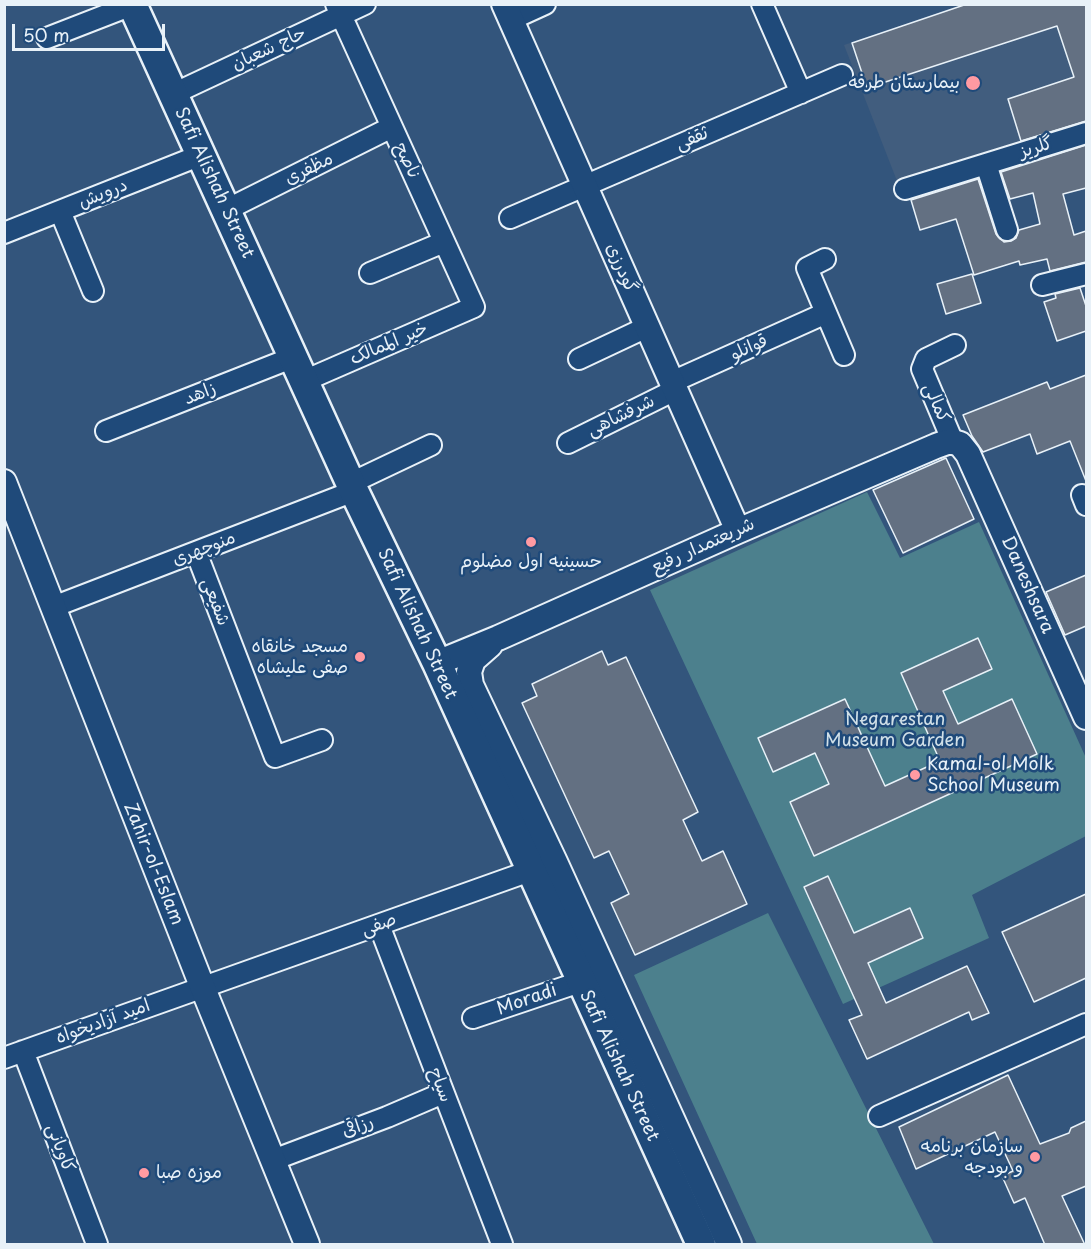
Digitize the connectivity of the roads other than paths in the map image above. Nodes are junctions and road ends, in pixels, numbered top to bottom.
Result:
1 (365, 4) edge
2 (545, 4) edge
3 (762, 4) edge
4 (132, 5) edge
5 (338, 10) edge
6 (507, 12) edge
7 (47, 38) dead end
8 (842, 75) dead end
9 (801, 93) junction
10 (173, 94) junction
11 (392, 128) junction
12 (1086, 133) edge
13 (201, 155) junction
14 (986, 164) junction
15 (584, 186) junction
16 (905, 189) dead end
17 (226, 210) junction
18 (60, 211) junction
19 (510, 218) dead end
20 (1007, 230) dead end
21 (4, 233) edge
22 (444, 242) junction
23 (825, 259) dead end
24 (370, 273) dead end
25 (1086, 274) edge
26 (1042, 285) dead end
27 (93, 291) dead end
28 (474, 307) joint
29 (826, 313) junction
30 (647, 327) junction
31 (955, 345) dead end
32 (844, 355) dead end
33 (579, 359) dead end
34 (299, 369) junction
35 (673, 386) junction
36 (106, 431) dead end
37 (568, 443) dead end
38 (431, 445) dead end
39 (961, 448) junction
40 (4, 482) edge
41 (353, 487) junction
42 (12, 522) edge
43 (738, 531) junction
44 (196, 552) junction
45 (53, 607) junction
46 (498, 638) junction
47 (437, 663) junction
48 (1081, 692) edge
49 (1086, 717) edge
50 (322, 740) dead end
51 (543, 867) junction
52 (379, 925) junction
53 (580, 982) junction
54 (202, 986) junction
55 (473, 1018) dead end
56 (1086, 1024) edge
57 (14, 1054) edge
58 (443, 1093) junction
59 (879, 1116) dead end
60 (273, 1160) junction
61 (98, 1245) edge
62 (307, 1245) edge
63 (502, 1245) edge
64 (701, 1245) edge
65 (729, 1245) edge

1 - 5 street, حاج شعبان
2 - 6 street
3 - 9 street
4 - 7 street
4 - 10 main road, Safi Alishah Street
5 - 10 street, حاج شعبان
5 - 11 street, ناصح
6 - 15 street, گودرزی
8 - 9 street, ثقفی
9 - 15 street, ثقفی
10 - 13 main road, Safi Alishah Street
11 - 17 street, مظفری
11 - 22 street, ناصح
12 - 14 street, گلریز
13 - 17 main road, Safi Alishah Street
13 - 18 street, درویش
14 - 16 street, گلریز
14 - 20 street
15 - 19 street, ثقفی
15 - 30 street, گودرزی
17 - 34 main road, Safi Alishah Street
18 - 21 street, درویش
18 - 27 street
22 - 24 street
22 - 28 street, ناصح
23 - 29 street
25 - 26 street
28 - 34 street, خیر الممالک
29 - 32 street
29 - 35 street, قوانلو
30 - 33 street
30 - 35 street, گودرزی
31 - 39 street, کمالی
34 - 36 street, زاهد
34 - 41 main road, Safi Alishah Street
35 - 37 street, شرفشاهی
35 - 43 street, گودرزی
38 - 41 street, منوچهری
39 - 43 street, شریعتمدار رفیع
39 - 48 street, Daneshsara
40 - 42 street, Zahir-ol-Eslam
41 - 44 street, منوچهری
41 - 47 main road, Safi Alishah Street
42 - 45 street, Zahir-ol-Eslam
43 - 46 street, شریعتمدار رفیع
44 - 45 street, منوچهری
44 - 50 street, شفیعی
45 - 54 street, Zahir-ol-Eslam
46 - 47 street, شریعتمدار رفیع
46 - 51 street, Safi Alishah Street
47 - 51 main road, Safi Alishah Street
48 - 49 street, Daneshsara
51 - 52 street, صفی
51 - 53 main road, Safi Alishah Street
51 - 65 street, Safi Alishah Street
52 - 54 street, صفی
52 - 58 street, سیاح
53 - 55 street, Moradi
53 - 64 main road, Safi Alishah Street
54 - 57 street, امید آزادیخواه
54 - 60 street, Zahir-ol-Eslam
56 - 59 street
57 - 61 street, کاویانی
58 - 60 street, رزاقی
58 - 63 street, سیاح
60 - 62 street, Zahir-ol-Eslam

